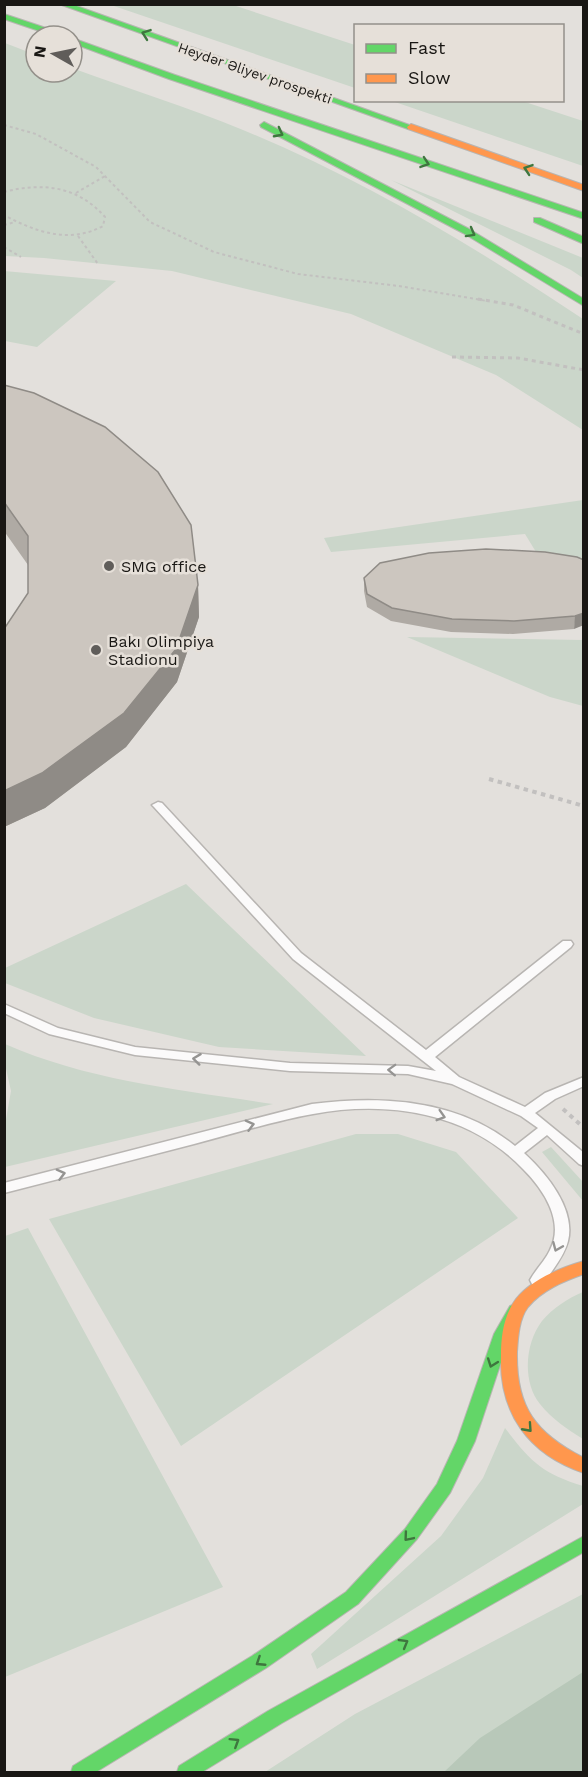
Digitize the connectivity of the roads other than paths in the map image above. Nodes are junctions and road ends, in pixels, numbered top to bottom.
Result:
1 (62, 4) edge
2 (67, 4) edge
3 (92, 15) junction
4 (4, 17) edge
5 (27, 24) edge
6 (84, 44) edge
7 (172, 77) junction
8 (584, 188) edge
9 (468, 192) dead end
10 (522, 213) dead end
11 (584, 216) edge
12 (584, 238) edge
13 (584, 303) edge
14 (158, 805) dead end
15 (567, 944) dead end
16 (4, 1008) edge
17 (427, 1056) junction
18 (455, 1080) junction
19 (584, 1081) edge
20 (526, 1113) junction
21 (547, 1128) junction
22 (516, 1152) junction
23 (584, 1161) edge
24 (4, 1188) edge
25 (584, 1267) edge
26 (516, 1310) junction
27 (584, 1466) edge
28 (584, 1543) edge
29 (80, 1773) edge
30 (186, 1773) edge

1 - 3 main road, Heydər Əliyev prospekti
2 - 3 main road
8 -> 3 main road, Heydər Əliyev prospekti
4 - 5 main road
6 - 7 main road, Heydər Əliyev prospekti
7 - 9 main road
7 -> 11 main road, Heydər Əliyev prospekti
7 -> 13 main road
10 - 12 main road
14 - 17 lane
15 - 17 lane
18 -> 16 lane
17 - 18 lane
18 - 20 lane
19 - 20 lane
20 - 21 lane
21 - 22 lane
21 - 23 lane
24 -> 22 lane
22 -> 26 lane
25 - 26 main road
26 -> 27 main road
26 -> 29 main road
30 -> 28 main road

